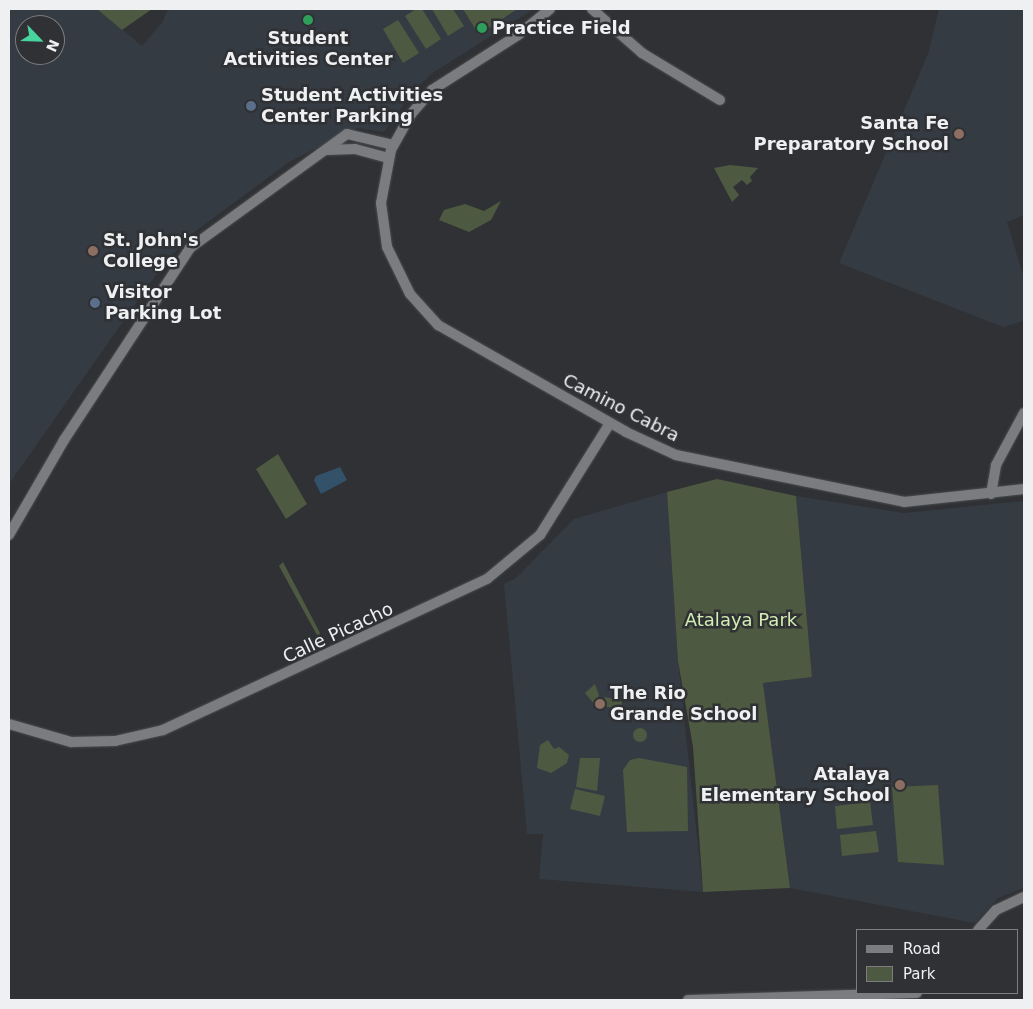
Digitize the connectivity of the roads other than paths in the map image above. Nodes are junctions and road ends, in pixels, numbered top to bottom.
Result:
1 (550, 9) edge
2 (592, 9) edge
3 (720, 100) dead end
4 (327, 150) junction
5 (391, 151) junction
6 (1024, 413) edge
7 (610, 423) junction
8 (1024, 490) edge
9 (991, 494) junction
10 (9, 536) edge
11 (9, 724) edge
12 (1024, 896) edge
13 (979, 929) edge
14 (884, 994) edge
15 (688, 1000) edge

1 - 5 street
2 - 3 street
4 - 5 street
4 - 5 street
4 - 10 street
5 - 7 street, Camino Cabra
6 - 9 street
7 - 9 street, Camino Cabra
7 - 11 street, Calle Picacho
8 - 9 street, Camino Cabra
12 - 13 street
14 - 15 street

